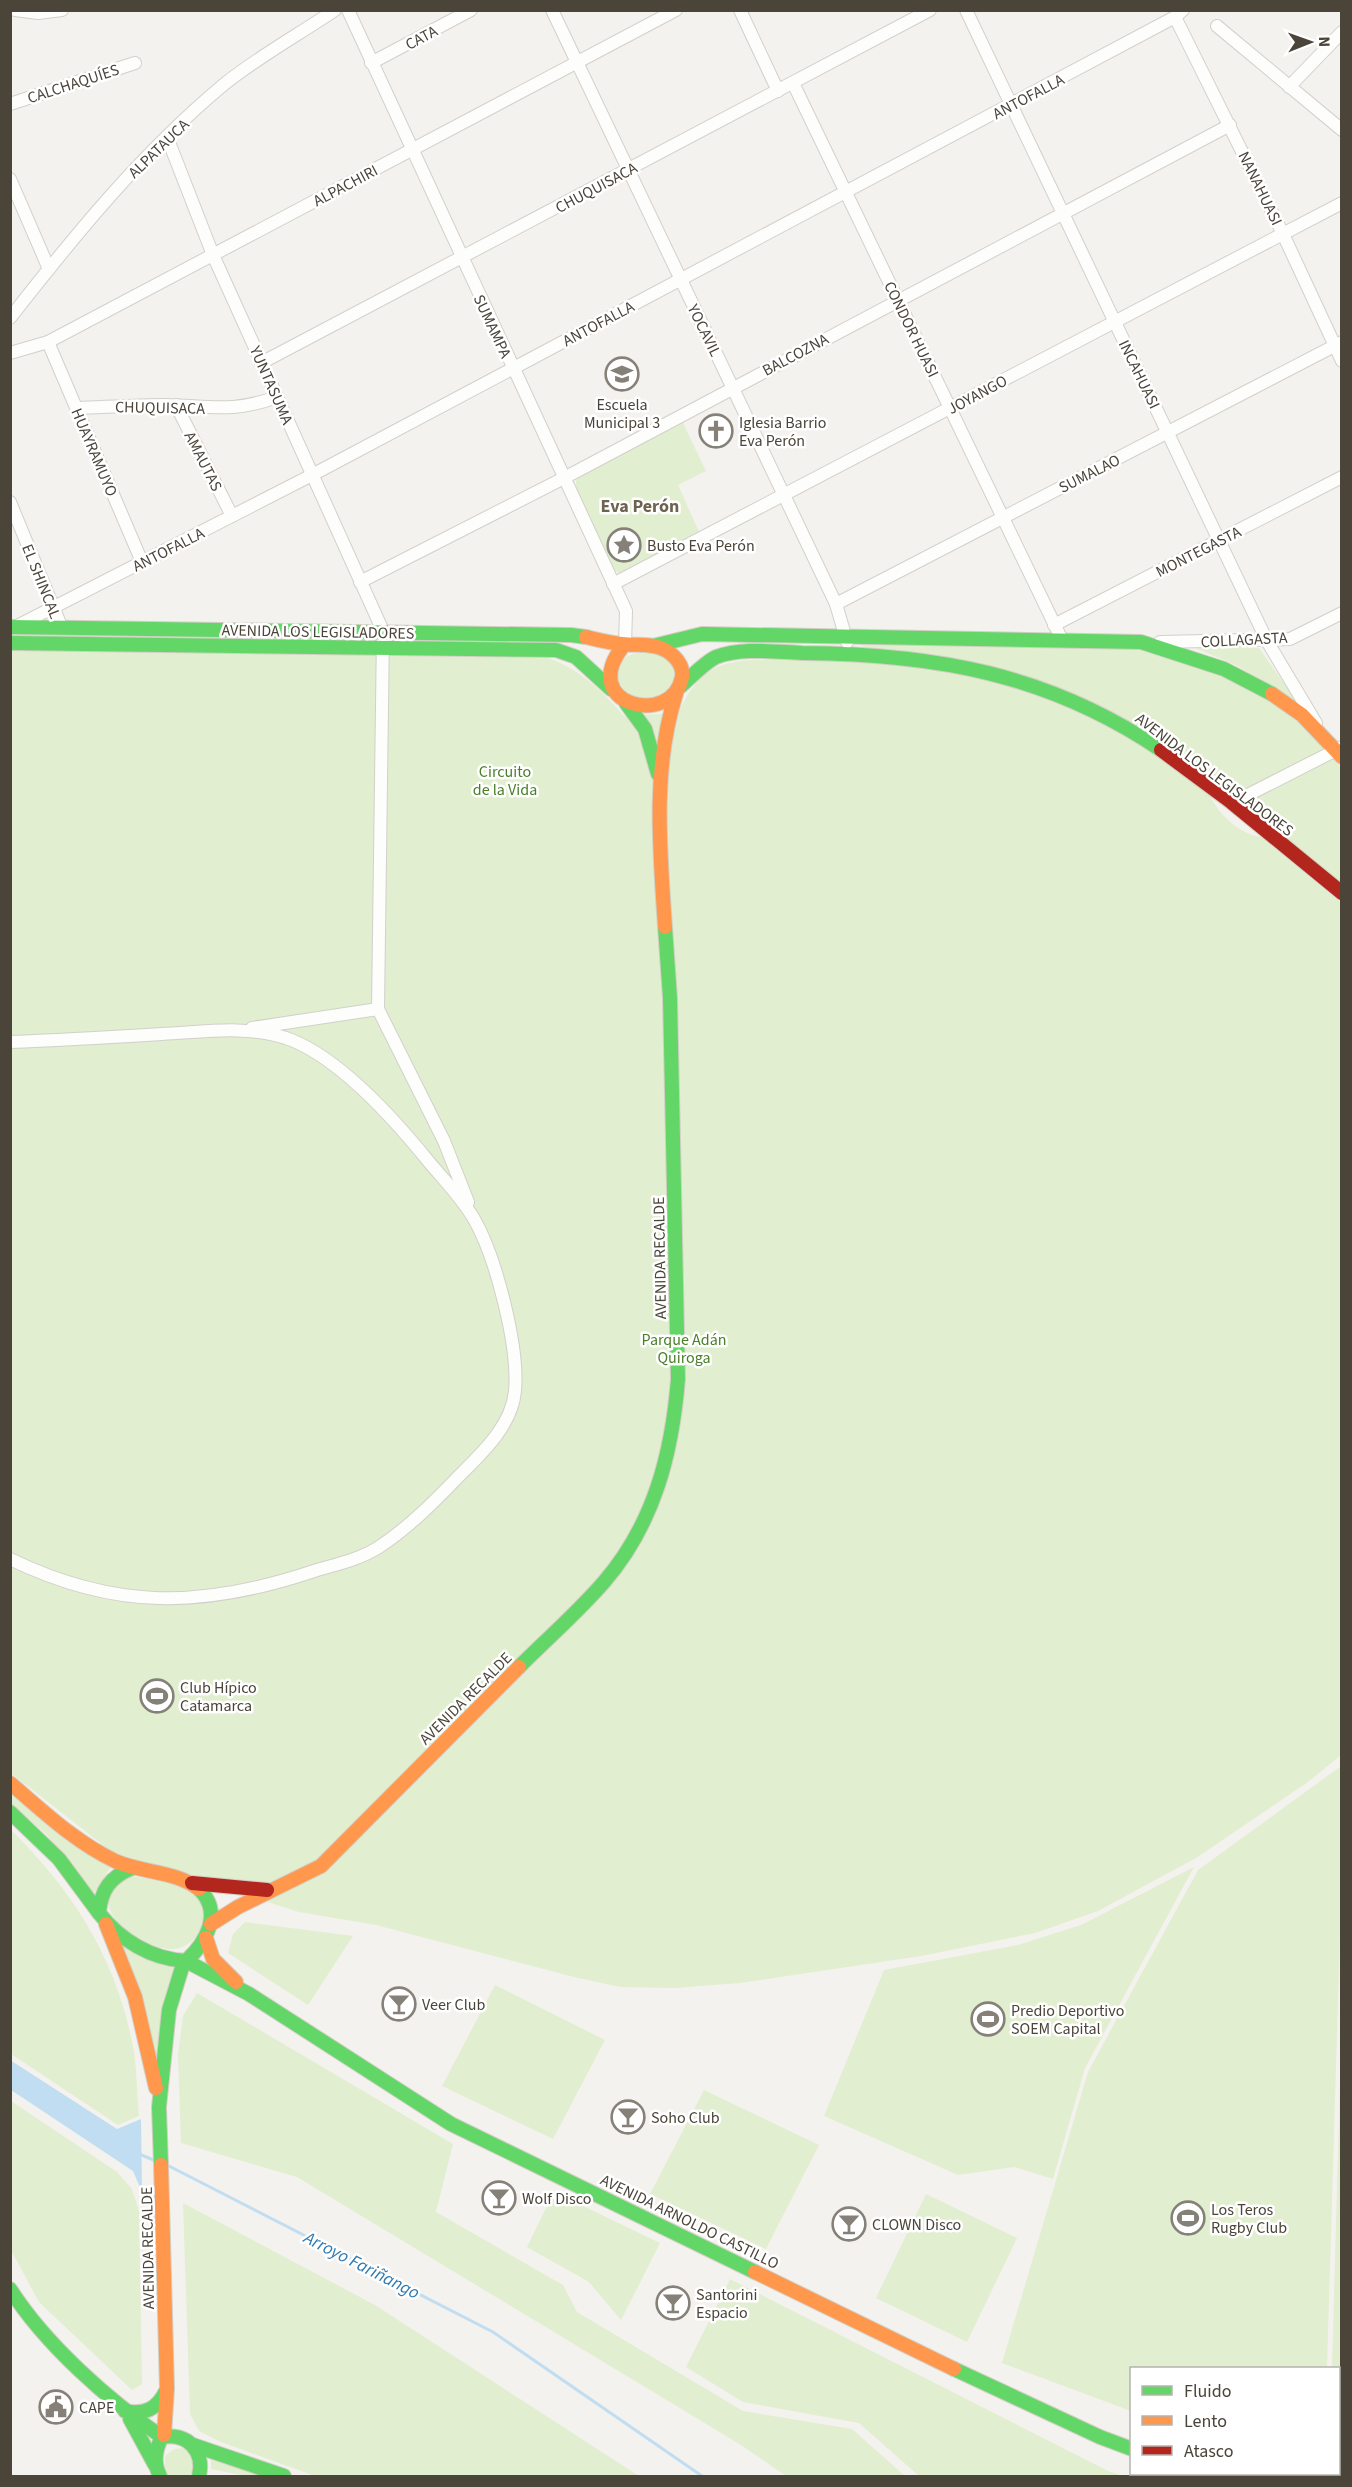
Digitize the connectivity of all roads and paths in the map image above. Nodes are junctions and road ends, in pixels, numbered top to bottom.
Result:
1 (15, 10) edge
2 (62, 10) edge
3 (335, 10) edge
4 (348, 10) edge
5 (471, 10) edge
6 (552, 10) edge
7 (676, 10) edge
8 (740, 10) edge
9 (930, 10) edge
10 (966, 10) edge
11 (1179, 14) edge
12 (1216, 26) dead end
13 (1341, 32) edge
14 (135, 63) dead end
15 (371, 63) junction
16 (577, 63) junction
17 (793, 83) junction
18 (1289, 87) junction
19 (778, 91) junction
20 (10, 104) edge
21 (1011, 105) junction
22 (1230, 126) junction
23 (1341, 130) edge
24 (167, 137) junction
25 (411, 150) junction
26 (628, 170) junction
27 (10, 179) edge
28 (846, 192) junction
29 (1341, 203) edge
30 (1063, 213) junction
31 (1284, 234) junction
32 (213, 255) junction
33 (461, 258) junction
34 (49, 269) junction
35 (681, 280) junction
36 (898, 300) junction
37 (10, 318) edge
38 (1115, 322) junction
39 (48, 342) junction
40 (1338, 344) edge
41 (10, 353) edge
42 (1341, 361) edge
43 (261, 363) junction
44 (513, 368) junction
45 (732, 387) junction
46 (277, 397) junction
47 (176, 405) junction
48 (77, 408) junction
49 (950, 408) junction
50 (1168, 432) junction
51 (312, 475) junction
52 (1341, 477) edge
53 (564, 478) junction
54 (784, 495) junction
55 (10, 502) edge
56 (232, 516) junction
57 (1003, 518) junction
58 (1219, 540) junction
59 (142, 562) junction
60 (360, 582) junction
61 (613, 584) junction
62 (836, 604) junction
63 (54, 607) junction
64 (1341, 613) edge
65 (1054, 625) junction
66 (61, 627) junction
67 (12, 628) edge
68 (383, 631) junction
69 (847, 636) junction
70 (1062, 640) junction
71 (1268, 641) junction
72 (1140, 642) junction
73 (10, 643) edge
74 (624, 645) junction
75 (653, 646) junction
76 (382, 648) junction
77 (848, 653) junction
78 (611, 689) junction
79 (678, 690) junction
80 (626, 702) junction
81 (1323, 734) junction
82 (1340, 751) edge
83 (661, 786) junction
84 (1232, 803) junction
85 (1341, 892) edge
86 (378, 1009) junction
87 (246, 1029) junction
88 (10, 1042) edge
89 (476, 1222) junction
90 (10, 1559) edge
91 (10, 1783) edge
92 (10, 1812) edge
93 (132, 1868) junction
94 (189, 1882) junction
95 (274, 1890) junction
96 (102, 1918) junction
97 (211, 1924) junction
98 (206, 1938) junction
99 (185, 1961) junction
100 (249, 1994) junction
101 (159, 2107) junction
102 (10, 2289) edge
103 (167, 2389) junction
104 (124, 2411) junction
105 (163, 2436) junction
106 (189, 2442) junction
107 (1130, 2449) edge
108 (157, 2473) edge
109 (199, 2476) edge
110 (284, 2476) edge

1 - 2 street
3 - 24 street, ALPATAUCA
4 - 15 street, SUMAMPA
5 - 15 street, CATA
6 - 16 street, YOCAVIL
7 - 16 street, ALPACHIRI
8 - 19 street
9 - 17 street, CHUQUISACA
10 - 21 street, INCAHUASI
11 - 21 street, ANTOFALLA
11 - 22 street, NANAHUASI
12 - 18 street
13 - 18 street
14 - 20 street, CALCHAQUÍES
15 - 25 street, SUMAMPA
16 - 25 street, ALPACHIRI
16 - 26 street, YOCAVIL
17 - 19 street, CHUQUISACA
17 - 28 street, CONDOR HUASI
18 - 23 street
19 - 26 street, CHUQUISACA
21 - 28 street, ANTOFALLA
21 - 30 street, INCAHUASI
22 - 30 street, BALCOZNA
22 - 31 street, NANAHUASI
24 - 32 street, YUNTASUMA
24 - 34 street, ALPATAUCA
25 - 32 street, ALPACHIRI
25 - 33 street, SUMAMPA
26 - 33 street, CHUQUISACA
26 - 35 street, YOCAVIL
27 - 34 street
28 - 35 street, ANTOFALLA
28 - 36 street, CONDOR HUASI
29 - 31 street, JOYANGO
30 - 36 street, BALCOZNA
30 - 38 street, INCAHUASI
31 - 38 street, JOYANGO
31 - 40 street, NANAHUASI
32 - 39 street, ALPACHIRI
32 - 43 street, YUNTASUMA
33 - 43 street, CHUQUISACA
33 - 44 street, SUMAMPA
34 - 37 street, ALPATAUCA
35 - 44 street, ANTOFALLA
35 - 45 street, YOCAVIL
36 - 45 street, BALCOZNA
36 - 49 street, CONDOR HUASI
38 - 49 street, JOYANGO
38 - 50 street, INCAHUASI
39 - 41 street, ALPACHIRI
39 - 48 street, HUAYRAMUYO
40 - 42 street, NANAHUASI
40 - 50 street, SUMALAO
43 - 46 street, YUNTASUMA
44 - 51 street, ANTOFALLA
44 - 53 street, SUMAMPA
45 - 53 street, BALCOZNA
45 - 54 street, YOCAVIL
46 - 47 street, CHUQUISACA
46 - 51 street, YUNTASUMA
47 - 48 street, CHUQUISACA
47 - 56 street, AMAUTAS
48 - 59 street, HUAYRAMUYO
49 - 54 street, JOYANGO
49 - 57 street, CONDOR HUASI
50 - 57 street, SUMALAO
50 - 58 street, INCAHUASI
51 - 56 street, ANTOFALLA
51 - 60 street, YUNTASUMA
52 - 58 street, MONTEGASTA
53 - 60 street, BALCOZNA
53 - 61 street, SUMAMPA
54 - 61 street, JOYANGO
54 - 62 street, YOCAVIL
55 - 63 street, EL SHINCAL
56 - 59 street, ANTOFALLA
57 - 62 street, SUMALAO
57 - 65 street, CONDOR HUASI
58 - 65 street, MONTEGASTA
58 - 71 street, INCAHUASI
59 - 63 street, ANTOFALLA
60 - 68 street, YUNTASUMA
61 - 74 street, SUMAMPA
62 - 69 street, YOCAVIL
63 - 66 street, EL SHINCAL
63 - 67 street, ANTOFALLA
64 - 71 street, COLLAGASTA
65 - 70 street, CONDOR HUASI
66 - 67 main road, AVENIDA LOS LEGISLADORES
66 - 68 main road, AVENIDA LOS LEGISLADORES
68 - 74 main road, AVENIDA LOS LEGISLADORES
68 - 76 street
69 - 70 main road
69 - 75 main road
69 - 77 street, YOCAVIL
70 - 72 main road
71 - 72 street, COLLAGASTA
71 - 81 street, INCAHUASI
72 - 81 main road
73 - 76 main road, AVENIDA LOS LEGISLADORES
74 - 75 main road
74 - 78 main road
75 - 79 main road
76 - 78 main road, AVENIDA LOS LEGISLADORES
76 - 86 street
77 - 79 main road, AVENIDA LOS LEGISLADORES
77 - 84 main road, AVENIDA LOS LEGISLADORES
78 - 80 main road
79 - 80 main road
79 - 83 main road, AVENIDA RECALDE
80 - 83 main road, AVENIDA RECALDE
81 - 82 main road
82 - 84 street
83 - 95 main road, AVENIDA RECALDE
84 - 85 main road, AVENIDA LOS LEGISLADORES
86 - 87 street
86 - 89 street
87 - 88 street
87 - 89 street
89 - 90 street
91 - 93 main road
92 - 96 main road
93 - 94 main road
93 - 96 main road
94 - 95 main road, AVENIDA RECALDE
94 - 97 main road
95 - 97 main road, AVENIDA RECALDE
96 - 99 main road
96 - 101 main road, AVENIDA RECALDE
97 - 98 main road
98 - 99 main road
98 - 100 main road, AVENIDA ARNOLDO CASTILLO
99 - 100 main road, AVENIDA ARNOLDO CASTILLO
99 - 101 main road, AVENIDA RECALDE
100 - 107 main road, AVENIDA ARNOLDO CASTILLO
101 - 103 main road, AVENIDA RECALDE
102 - 104 main road
103 - 104 main road
103 - 105 main road, AVENIDA RECALDE
103 - 106 main road, AVENIDA RECALDE
104 - 105 main road
104 - 108 main road
105 - 106 main road
105 - 108 main road, AVENIDA RECALDE
106 - 109 main road, AVENIDA RECALDE
106 - 110 main road

